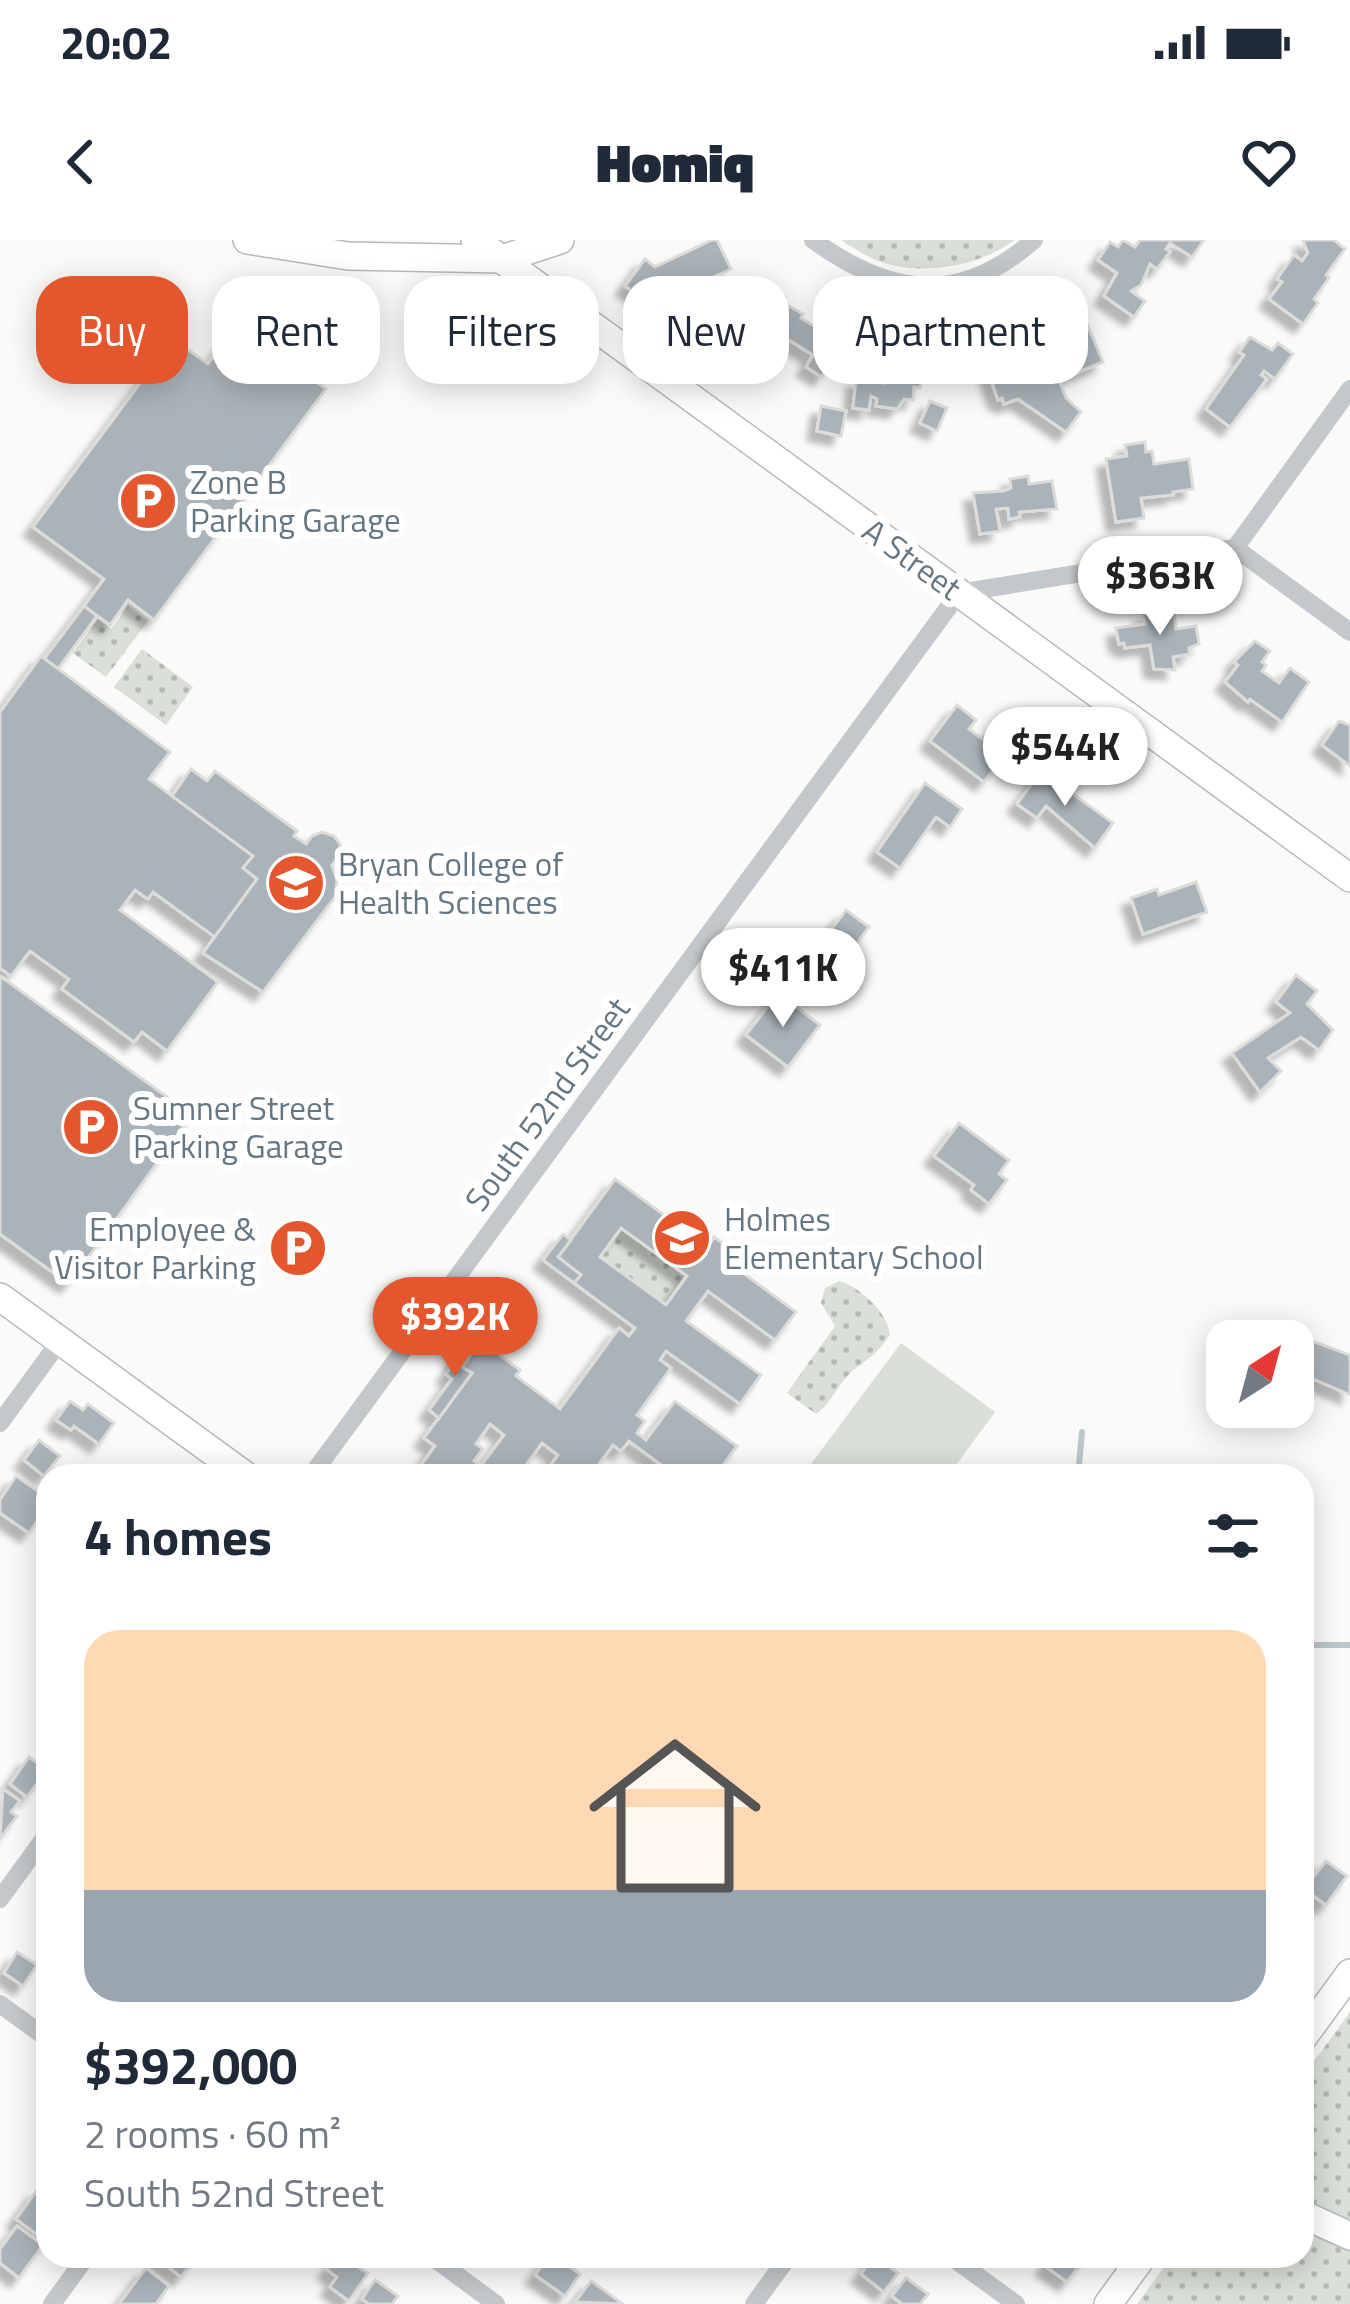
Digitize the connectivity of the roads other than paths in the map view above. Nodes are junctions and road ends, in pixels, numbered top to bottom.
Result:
1 (247, 240) edge
2 (475, 240) edge
3 (560, 240) edge
4 (812, 240) edge
5 (1034, 240) edge
6 (510, 249) edge
7 (1350, 389) edge
8 (1235, 548) junction
9 (959, 593) junction
10 (1350, 632) edge
11 (1350, 878) edge
12 (0, 1297) edge
13 (60, 1341) junction
14 (0, 1423) edge
15 (229, 1464) edge
16 (320, 1464) edge
17 (36, 1849) edge
18 (0, 1898) edge
19 (1350, 1973) edge
20 (0, 2004) edge
21 (1314, 2022) edge
22 (36, 2030) edge
23 (1314, 2220) edge
24 (1350, 2236) edge
25 (78, 2268) edge
26 (446, 2268) edge
27 (780, 2268) edge
28 (966, 2268) edge
29 (1134, 2268) edge
30 (52, 2304) edge
31 (496, 2304) edge
32 (754, 2304) edge
33 (1016, 2304) edge
34 (1108, 2304) edge

1 - 6 main road
2 - 6 main road, A Street
3 - 6 main road
4 - 5 street
6 - 9 main road, A Street
7 - 8 street
8 - 9 street
8 - 10 street
9 - 11 main road, A Street
9 - 16 street, South 52nd Street
12 - 13 main road
13 - 14 street
13 - 15 main road
17 - 18 street
19 - 21 main road
20 - 22 street
23 - 24 main road
25 - 30 street
26 - 31 street
27 - 32 street
28 - 33 street
29 - 34 main road

